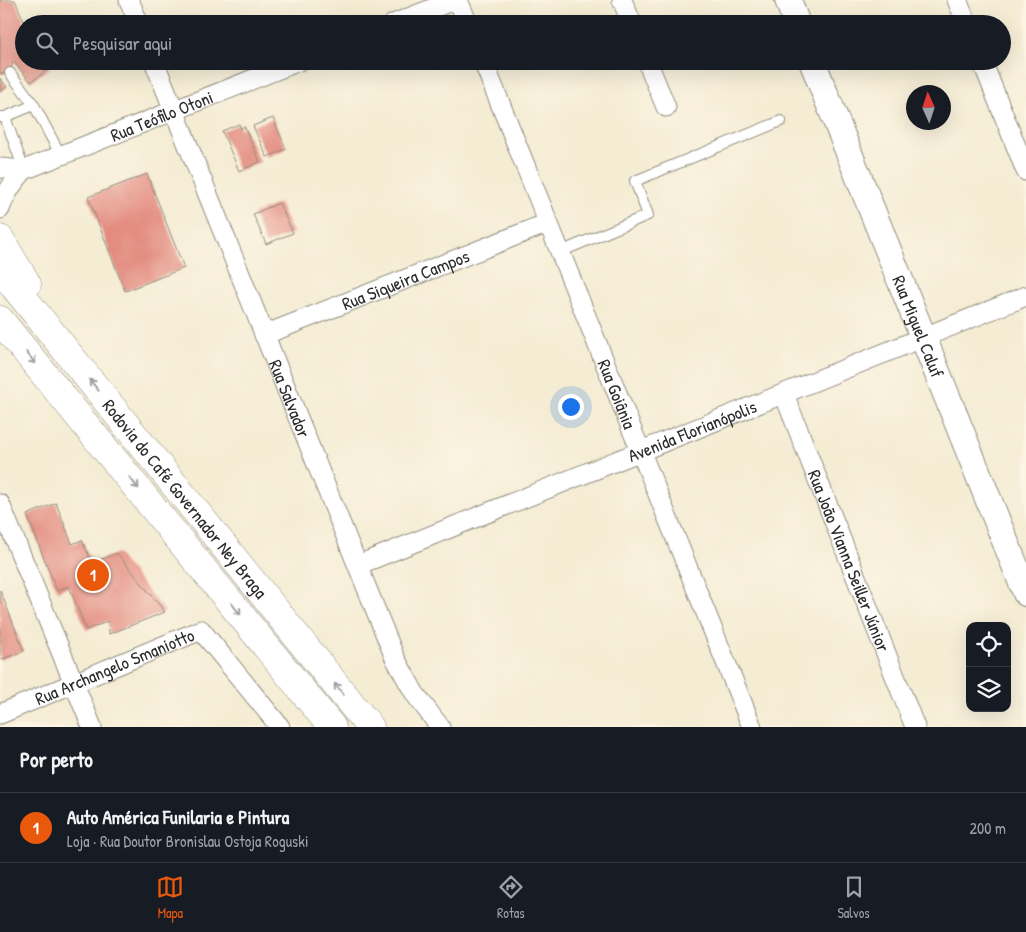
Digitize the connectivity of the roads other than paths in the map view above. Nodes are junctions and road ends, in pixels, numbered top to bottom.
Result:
1 (129, 0) edge
2 (454, 0) edge
3 (458, 0) edge
4 (622, 0) edge
5 (788, 0) edge
6 (957, 0) edge
7 (135, 15) edge
8 (416, 15) edge
9 (464, 15) edge
10 (628, 15) edge
11 (794, 15) edge
12 (963, 15) edge
13 (158, 70) edge
14 (276, 70) edge
15 (487, 70) edge
16 (651, 70) edge
17 (816, 70) edge
18 (986, 70) edge
19 (10, 73) dead end
20 (34, 105) junction
21 (666, 107) dead end
22 (174, 111) junction
23 (2, 117) edge
24 (781, 121) dead end
25 (61, 156) junction
26 (0, 168) edge
27 (24, 170) junction
28 (1026, 171) edge
29 (0, 208) edge
30 (548, 223) junction
31 (0, 239) edge
32 (560, 252) junction
33 (0, 269) edge
34 (1026, 296) edge
35 (0, 320) edge
36 (264, 334) junction
37 (924, 338) junction
38 (70, 356) junction
39 (784, 394) junction
40 (640, 452) junction
41 (0, 504) edge
42 (358, 565) junction
43 (1024, 581) edge
44 (74, 684) junction
45 (0, 714) edge
46 (92, 727) edge
47 (280, 727) edge
48 (332, 727) edge
49 (370, 727) edge
50 (440, 727) edge
51 (752, 727) edge
52 (915, 727) edge

1 - 7 street
2 - 8 street
3 - 9 street
4 - 10 street
5 - 11 street
6 - 12 street
13 - 22 street, Rua Salvador
14 - 22 street, Rua Teófilo Otoni
15 - 30 street, Rua Goiânia
16 - 21 street
17 - 37 street, Rua Miguel Caluf
18 - 28 street
19 - 20 lane
20 - 23 lane
20 - 25 lane
22 - 25 street, Rua Teófilo Otoni
22 - 36 street, Rua Salvador
23 - 27 lane
24 - 32 lane
25 - 27 street, Rua Teófilo Otoni
26 - 27 street, Rua Teófilo Otoni
27 - 29 street
30 - 32 street, Rua Goiânia
30 - 36 street, Rua Siqueira Campos
31 - 38 highway
32 - 40 street, Rua Goiânia
33 - 38 highway, Rodovia do Café Governador Ney Braga
34 - 37 street, Avenida Florianópolis
35 -> 48 highway, Rodovia do Café Governador Ney Braga
36 - 42 street, Rua Salvador
37 - 39 street, Avenida Florianópolis
37 - 43 street, Rua Miguel Caluf
49 -> 38 highway, Rodovia do Café Governador Ney Braga
39 - 40 street, Avenida Florianópolis
39 - 52 street, Rua João Vianna Seiller Júnior
40 - 42 street, Avenida Florianópolis
40 - 51 street, Rua Goiânia
41 - 44 street
42 - 50 street, Rua Salvador
44 - 45 street, Rua Archangelo Smaniotto
44 - 46 street
44 - 47 street, Rua Archangelo Smaniotto

